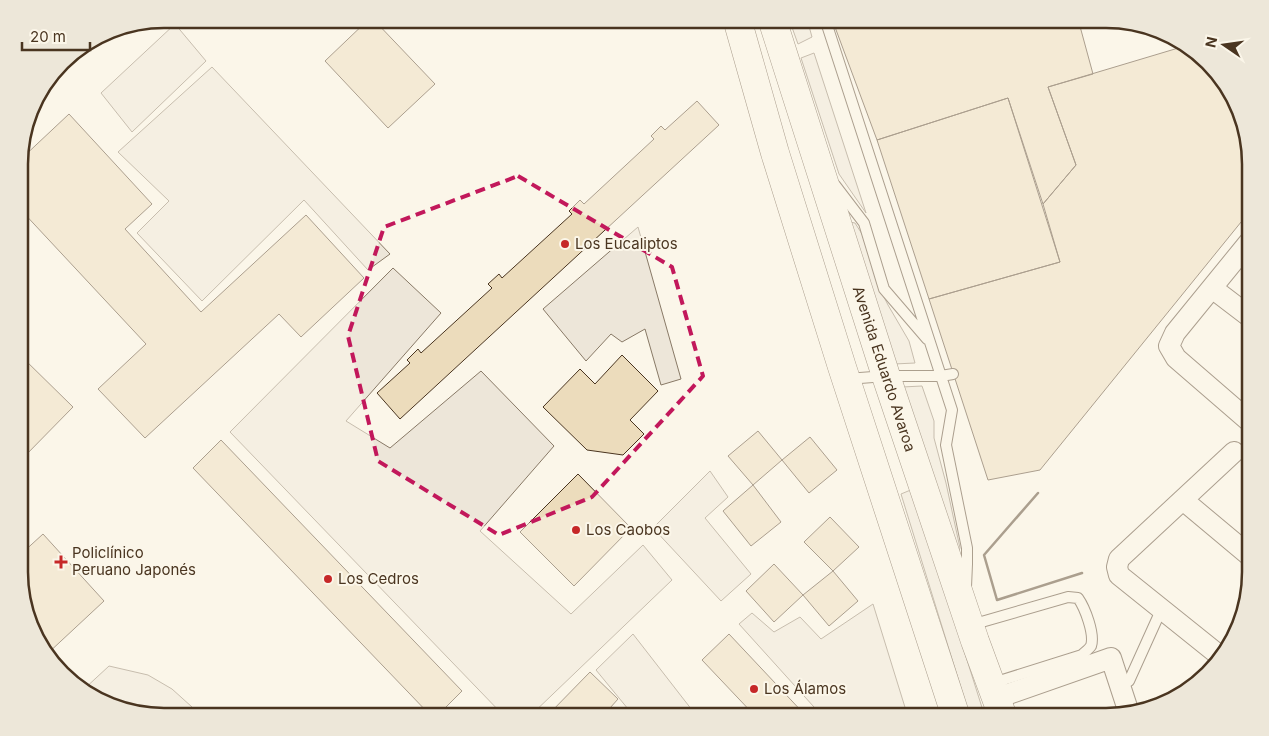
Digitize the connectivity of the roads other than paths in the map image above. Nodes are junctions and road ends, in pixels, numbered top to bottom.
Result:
1 (740, 28) edge
2 (775, 28) edge
3 (828, 28) edge
4 (817, 162) junction
5 (1241, 252) edge
6 (1212, 288) junction
7 (1241, 310) edge
8 (930, 344) junction
9 (953, 374) dead end
10 (886, 376) junction
11 (941, 376) junction
12 (846, 379) junction
13 (1241, 414) edge
14 (1234, 452) dead end
15 (1183, 500) junction
16 (1241, 548) edge
17 (1162, 608) junction
18 (970, 624) junction
19 (1215, 652) edge
20 (936, 654) junction
21 (1130, 681) dead end
22 (997, 700) edge
23 (1126, 707) edge
24 (953, 708) edge

1 - 12 main road
2 - 4 main road, Avenida Eduardo Avaroa
3 - 8 lane
4 - 8 lane
4 - 10 main road, Avenida Eduardo Avaroa
5 - 6 street
6 - 7 street
6 - 13 street
8 - 11 lane
9 - 11 lane
10 - 11 lane
10 - 12 lane
10 - 18 main road, Avenida Eduardo Avaroa
11 - 18 lane
12 - 20 main road
14 - 15 street
15 - 16 street
15 - 17 street
17 - 19 street
17 - 21 lane
18 - 20 main road
18 - 22 main road, Avenida Eduardo Avaroa
18 - 22 lane
20 - 24 main road
22 - 23 street

